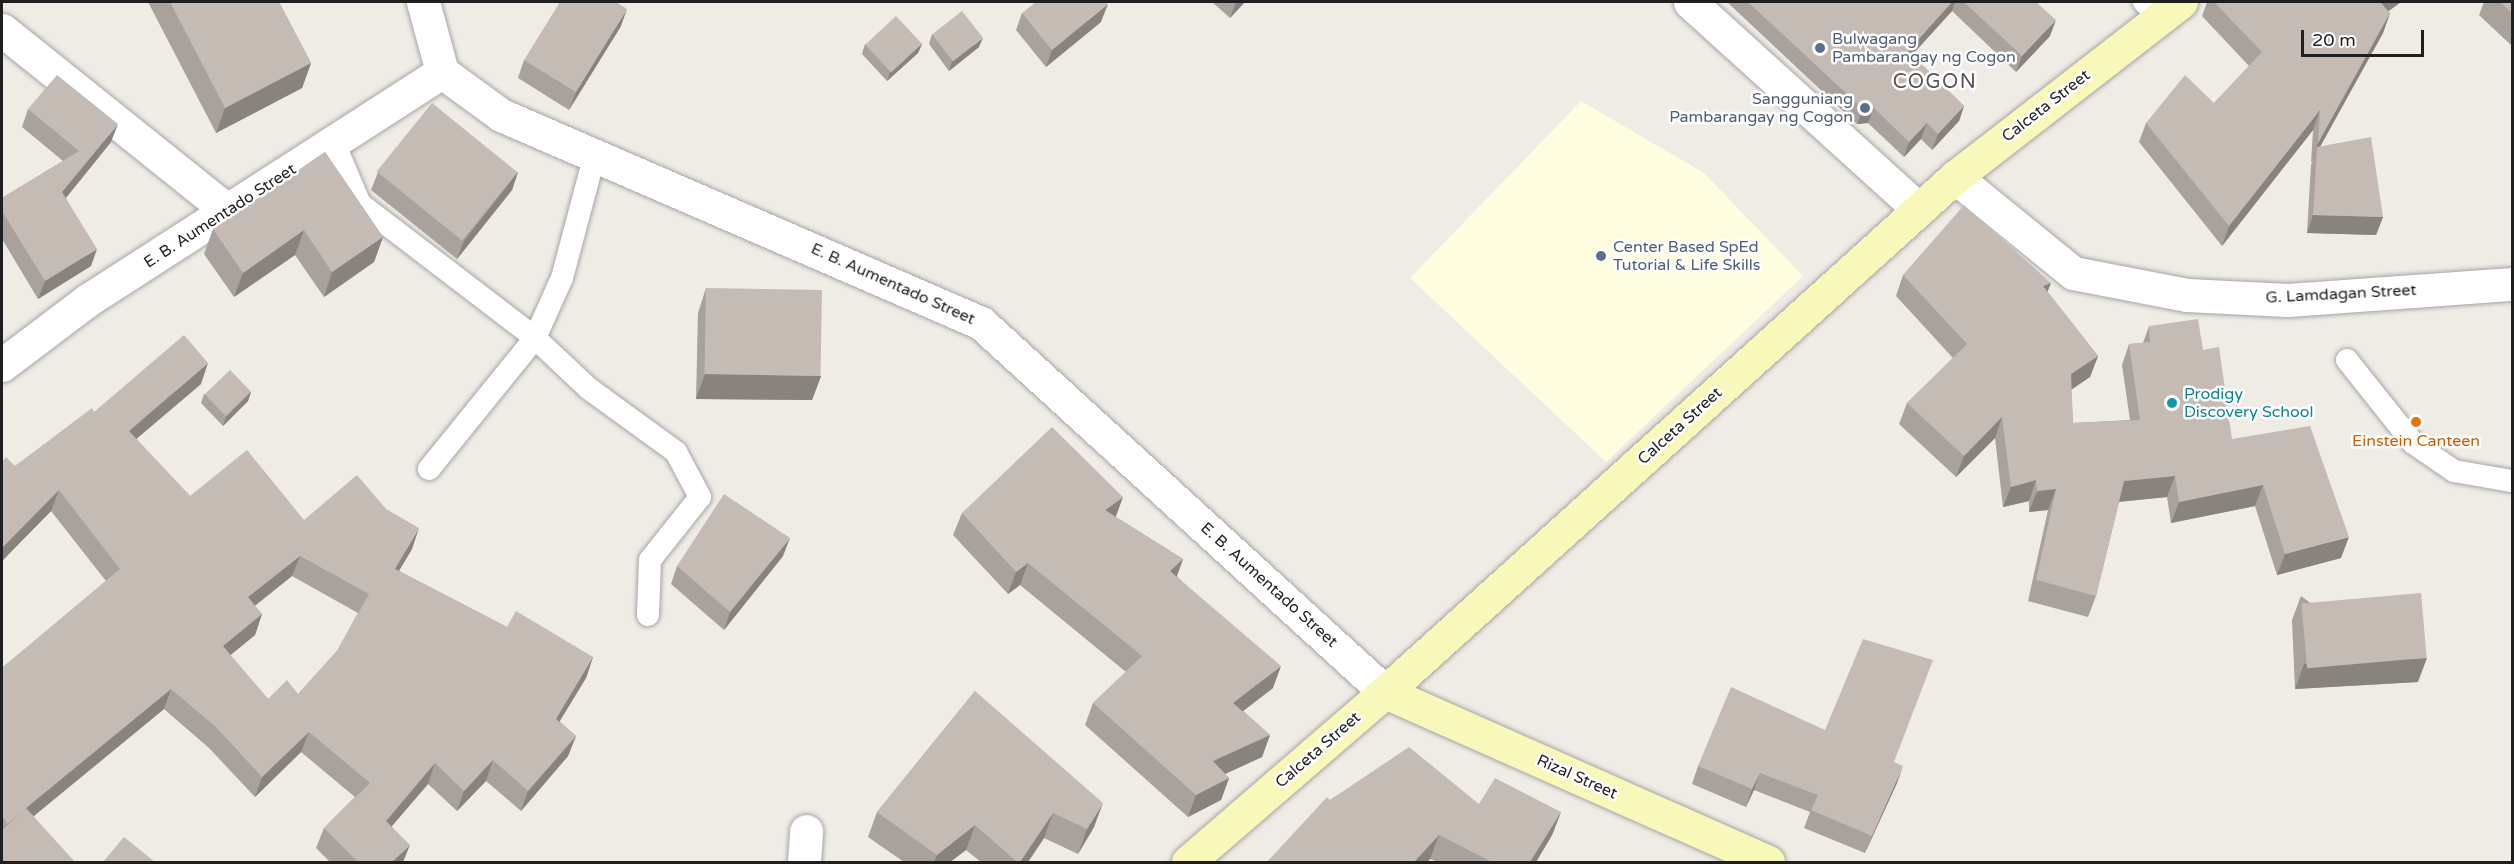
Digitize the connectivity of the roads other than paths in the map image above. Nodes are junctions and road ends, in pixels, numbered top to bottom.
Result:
1 (423, 2) edge
2 (1690, 2) edge
3 (2162, 7) edge
4 (2, 30) edge
5 (441, 72) junction
6 (334, 143) junction
7 (596, 154) junction
8 (1955, 177) junction
9 (1918, 210) junction
10 (228, 211) junction
11 (2512, 284) edge
12 (535, 338) junction
13 (2347, 360) dead end
14 (2, 365) edge
15 (429, 469) dead end
16 (2512, 481) edge
17 (648, 615) dead end
18 (1385, 692) junction
19 (1188, 862) edge
20 (1768, 862) edge

1 - 5 street
2 - 9 street
3 - 8 main road, Calceta Street
4 - 10 street
5 - 6 street, E. B. Aumentado Street
5 - 7 street, E. B. Aumentado Street
6 - 10 street, E. B. Aumentado Street
6 - 12 lane
7 - 12 lane
7 - 18 street, E. B. Aumentado Street
8 - 9 main road, Calceta Street
8 - 11 street, G. Lamdagan Street
9 - 18 main road, Calceta Street
10 - 14 street, E. B. Aumentado Street
12 - 15 lane
12 - 17 lane
13 - 16 lane
18 - 19 main road, Calceta Street
18 - 20 main road, Rizal Street

